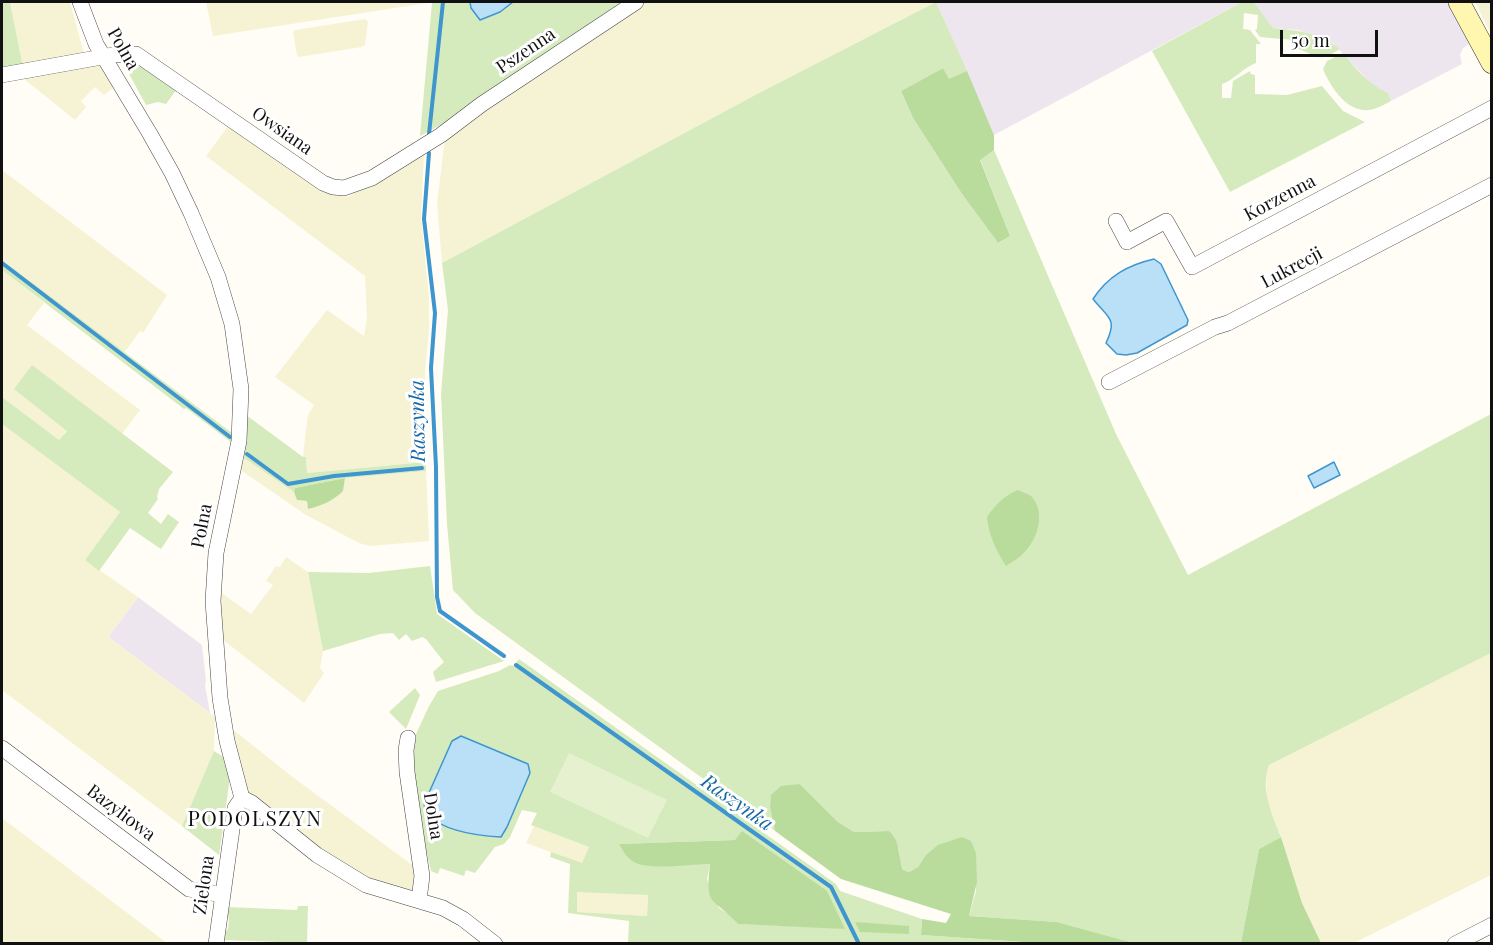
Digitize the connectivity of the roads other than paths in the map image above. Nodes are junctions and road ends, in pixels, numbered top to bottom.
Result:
1 (80, 2) edge
2 (636, 2) edge
3 (1460, 2) edge
4 (105, 57) junction
5 (1491, 63) edge
6 (2, 75) edge
7 (1491, 108) edge
8 (441, 135) joint
9 (1491, 185) edge
10 (1116, 221) dead end
11 (1109, 382) dead end
12 (408, 738) dead end
13 (2, 748) edge
14 (243, 798) junction
15 (222, 895) junction
16 (419, 900) junction
17 (1491, 926) edge
18 (216, 944) edge
19 (495, 944) edge
20 (1455, 944) edge

1 - 4 street, Polna
2 - 8 street, Pszenna
3 - 5 street
4 - 6 street, Owsiana
4 - 8 street, Owsiana
4 - 14 street, Polna
7 - 10 street, Korzenna
9 - 11 street, Lukrecji
12 - 16 street, Dolna
13 - 15 street, Bazyliowa
14 - 15 street, Zielona
14 - 16 street
15 - 18 street, Zielona
16 - 19 street
17 - 20 street

